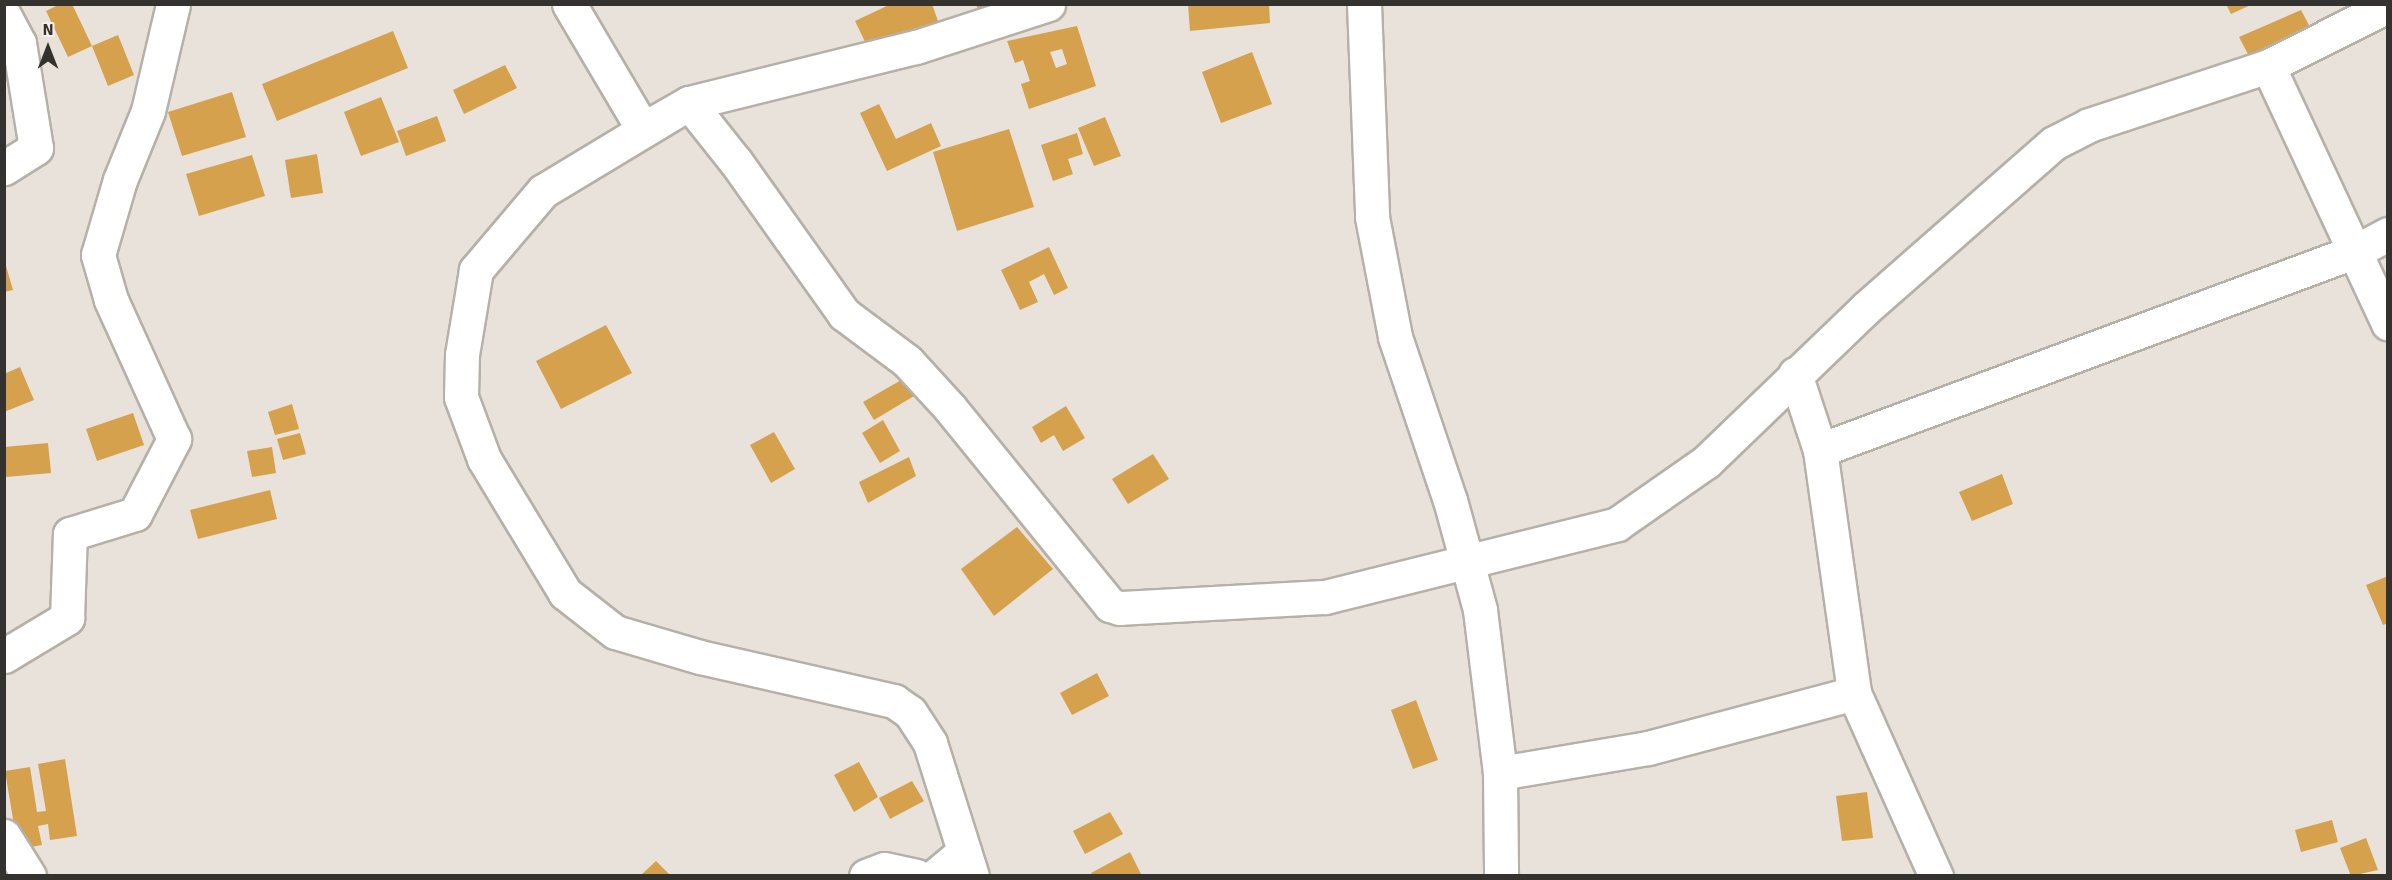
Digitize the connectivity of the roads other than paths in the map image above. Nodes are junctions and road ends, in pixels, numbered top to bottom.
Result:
1 (173, 4) edge
2 (569, 4) edge
3 (1048, 4) edge
4 (1371, 6) edge
5 (2388, 6) edge
6 (4, 15) edge
7 (2268, 66) junction
8 (689, 103) junction
9 (4, 168) edge
10 (2388, 234) edge
11 (2356, 251) junction
12 (2388, 323) edge
13 (1796, 374) junction
14 (1820, 450) junction
15 (1467, 561) junction
16 (4, 656) edge
17 (1854, 693) junction
18 (1500, 773) junction
19 (4, 836) edge
20 (968, 864) edge
21 (29, 876) edge
22 (866, 876) edge
23 (916, 876) edge
24 (935, 876) edge
25 (1501, 876) edge
26 (1936, 876) edge

1 - 16 street
2 - 8 street
3 - 8 street
4 - 15 street
5 - 7 street
6 - 9 street
7 - 11 street
7 - 13 street
8 - 15 street
8 - 20 street
10 - 11 street
11 - 12 street
11 - 14 street
13 - 14 street
13 - 15 street
14 - 17 street
15 - 18 street
17 - 18 street
17 - 26 street
18 - 25 street
19 - 21 street
20 - 24 street
22 - 23 street

